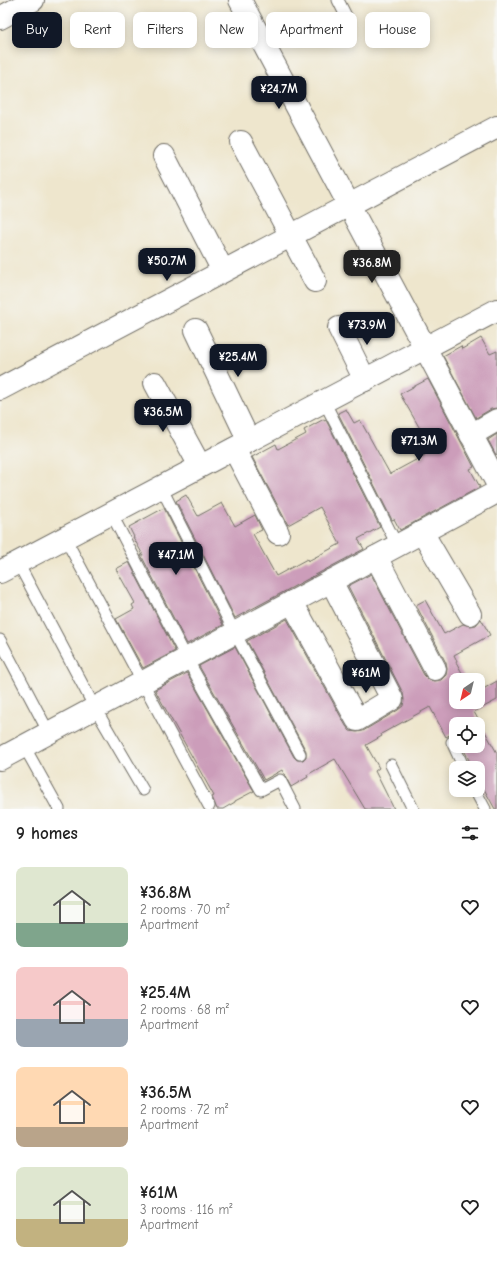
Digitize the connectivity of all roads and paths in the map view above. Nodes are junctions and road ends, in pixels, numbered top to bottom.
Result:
1 (33, 0) edge
2 (240, 0) edge
3 (338, 0) edge
4 (344, 12) edge
5 (0, 18) edge
6 (497, 128) edge
7 (241, 142) dead end
8 (164, 156) dead end
9 (349, 205) junction
10 (292, 235) junction
11 (223, 272) junction
12 (315, 281) dead end
13 (497, 310) edge
14 (339, 328) dead end
15 (196, 330) dead end
16 (425, 348) junction
17 (365, 380) junction
18 (155, 383) dead end
19 (0, 390) edge
20 (324, 401) junction
21 (497, 420) edge
22 (471, 435) junction
23 (241, 445) junction
24 (200, 466) junction
25 (497, 483) edge
26 (161, 487) junction
27 (497, 492) edge
28 (111, 513) junction
29 (422, 532) junction
30 (278, 533) dead end
31 (65, 538) junction
32 (397, 545) junction
33 (376, 557) junction
34 (9, 567) edge
35 (331, 581) junction
36 (292, 602) junction
37 (470, 614) dead end
38 (235, 633) junction
39 (0, 640) edge
40 (187, 659) junction
41 (435, 669) dead end
42 (143, 682) junction
43 (95, 708) junction
44 (50, 733) junction
45 (24, 746) junction
46 (300, 754) dead end
47 (0, 760) edge
48 (391, 765) dead end
49 (143, 790) dead end
50 (479, 797) edge
51 (209, 806) dead end
52 (59, 809) edge
53 (295, 809) edge
54 (413, 809) edge
55 (485, 809) edge

1 - 5 street
2 - 9 street
3 - 4 lane
6 - 9 street
7 - 10 street
8 - 11 street
9 - 10 street
9 - 16 street
10 - 11 street
10 - 12 street
11 - 19 street
13 - 16 street
14 - 17 street
15 - 23 street
16 - 17 street
16 - 22 street
17 - 20 street
18 - 24 street
20 - 23 street
20 - 32 lane
21 - 22 street
22 - 25 street
23 - 24 street
23 - 30 street
24 - 26 street
26 - 28 street
26 - 38 lane
27 - 29 street
28 - 31 street
28 - 40 lane
29 - 32 street
29 - 37 street
31 - 34 street
31 - 42 lane
32 - 33 street
33 - 35 street
33 - 41 street
34 - 43 lane
35 - 36 street
35 - 36 street
36 - 38 street
38 - 40 street
38 - 46 lane
39 - 44 lane
40 - 42 street
40 - 53 lane
42 - 43 street
42 - 51 lane
43 - 44 street
43 - 49 lane
44 - 45 street
45 - 47 street
45 - 52 lane
48 - 54 lane
50 - 55 lane

